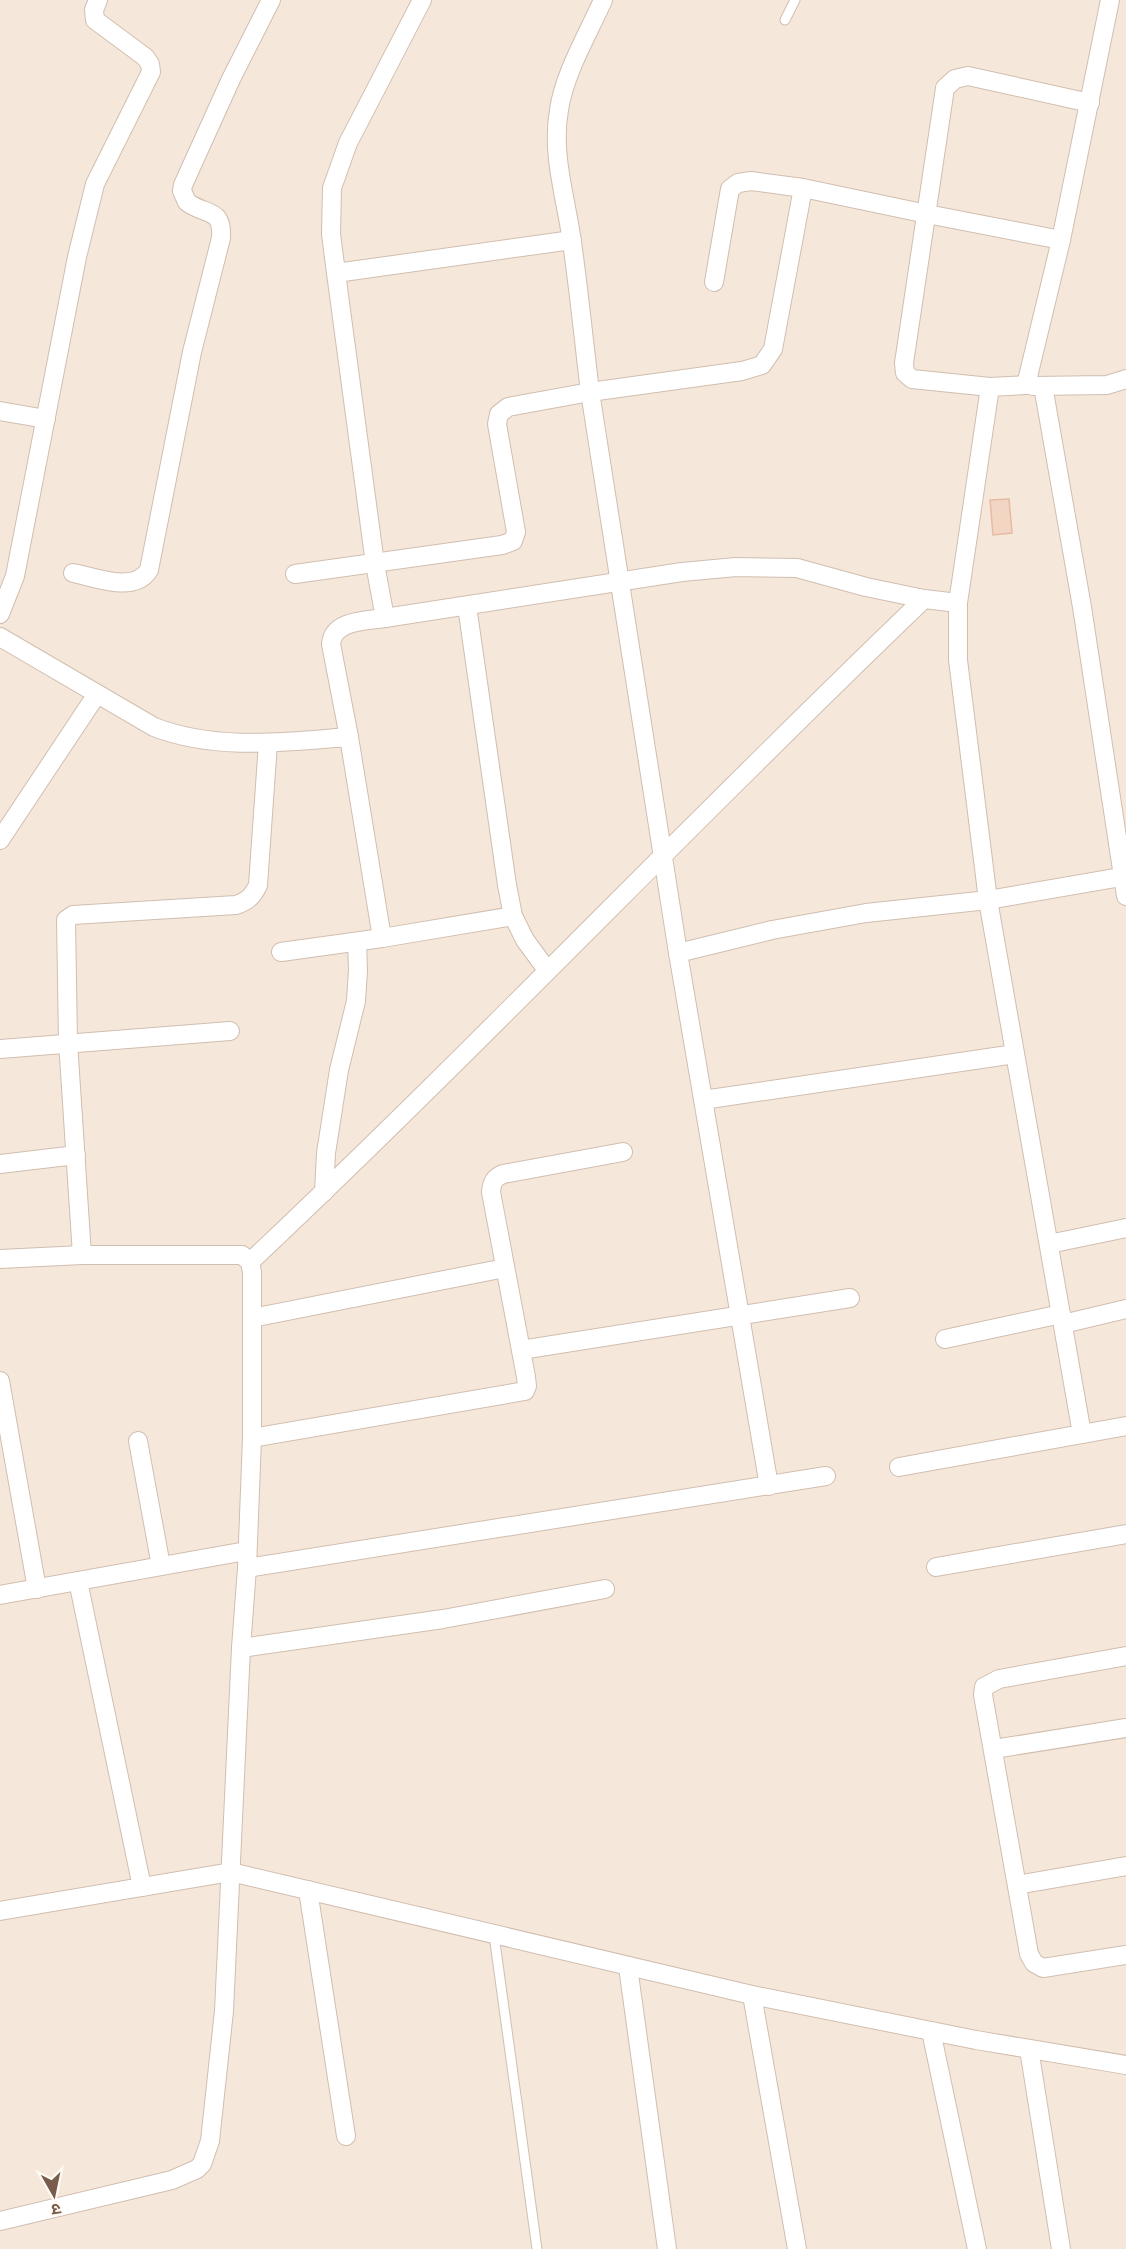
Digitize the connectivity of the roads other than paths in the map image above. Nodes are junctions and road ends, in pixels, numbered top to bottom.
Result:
1 (98, 0) edge
2 (270, 0) edge
3 (422, 0) edge
4 (603, 0) edge
5 (795, 0) edge
6 (1110, 0) edge
7 (785, 20) dead end
8 (1090, 102) junction
9 (803, 188) junction
10 (927, 214) junction
11 (572, 240) junction
12 (1061, 240) junction
13 (336, 273) junction
14 (714, 282) dead end
15 (1126, 379) edge
16 (1035, 386) junction
17 (990, 387) junction
18 (590, 392) junction
19 (0, 411) edge
20 (46, 419) junction
21 (375, 564) junction
22 (73, 573) dead end
23 (295, 574) dead end
24 (619, 582) junction
25 (924, 599) junction
26 (958, 603) junction
27 (467, 606) junction
28 (0, 614) edge
29 (385, 618) junction
30 (0, 637) edge
31 (97, 694) junction
32 (349, 737) junction
33 (268, 743) junction
34 (0, 840) edge
35 (664, 856) junction
36 (1124, 876) edge
37 (1126, 896) edge
38 (988, 900) junction
39 (513, 916) junction
40 (382, 938) junction
41 (357, 942) junction
42 (281, 952) dead end
43 (678, 953) junction
44 (547, 970) junction
45 (230, 1031) dead end
46 (68, 1042) junction
47 (0, 1049) edge
48 (1015, 1054) junction
49 (703, 1100) junction
50 (623, 1152) dead end
51 (76, 1155) junction
52 (0, 1164) edge
53 (324, 1192) junction
54 (1126, 1228) edge
55 (1049, 1244) junction
56 (82, 1255) junction
57 (0, 1259) edge
58 (250, 1262) junction
59 (505, 1268) junction
60 (850, 1298) dead end
61 (1126, 1309) edge
62 (741, 1314) junction
63 (252, 1318) junction
64 (1062, 1319) junction
65 (945, 1339) dead end
66 (521, 1350) junction
67 (0, 1381) edge
68 (1126, 1426) edge
69 (1082, 1434) junction
70 (252, 1438) junction
71 (138, 1441) dead end
72 (898, 1467) dead end
73 (826, 1476) dead end
74 (770, 1486) junction
75 (1126, 1534) edge
76 (247, 1559) junction
77 (161, 1566) junction
78 (936, 1567) dead end
79 (78, 1581) junction
80 (37, 1588) junction
81 (605, 1589) dead end
82 (0, 1595) edge
83 (241, 1648) junction
84 (1126, 1656) edge
85 (1126, 1728) edge
86 (994, 1749) junction
87 (1126, 1866) edge
88 (231, 1872) junction
89 (1017, 1885) junction
90 (142, 1887) junction
91 (308, 1890) junction
92 (0, 1911) edge
93 (494, 1935) junction
94 (1126, 1955) edge
95 (628, 1966) junction
96 (752, 1995) junction
97 (931, 2031) junction
98 (1029, 2049) junction
99 (1126, 2066) edge
100 (346, 2136) dead end
101 (0, 2221) edge
102 (537, 2249) edge
103 (667, 2249) edge
104 (797, 2249) edge
105 (977, 2249) edge
106 (1060, 2249) edge

1 - 20 street
2 - 22 street
3 - 13 street
4 - 11 street
5 - 7 lane
6 - 8 street
8 - 10 street
8 - 12 street
9 - 10 street
9 - 14 street
9 - 18 street
10 - 12 street
10 - 17 street
11 - 13 street
11 - 18 street
12 - 16 street
13 - 21 street
15 - 16 street
16 - 17 street
16 - 36 street
17 - 26 street
18 - 21 street
18 - 24 street
19 - 20 street
20 - 28 street
21 - 23 street
21 - 29 street
24 - 25 street
24 - 27 street
24 - 35 street
25 - 26 street
25 - 35 street
26 - 38 street
27 - 29 street
27 - 39 street
29 - 32 street
30 - 31 street
31 - 33 street
31 - 34 street
32 - 33 street
32 - 40 street
33 - 46 street
35 - 43 street
35 - 44 street
36 - 37 street
36 - 38 street
38 - 43 street
38 - 48 street
39 - 40 street
39 - 44 street
40 - 41 street
41 - 42 street
41 - 53 street
43 - 49 street
44 - 53 street
45 - 46 street
46 - 47 street
46 - 51 street
48 - 49 street
48 - 55 street
49 - 62 street
50 - 59 street
51 - 52 street
51 - 56 street
53 - 58 street
54 - 55 street
55 - 64 street
56 - 57 street
56 - 58 street
58 - 63 street
59 - 63 street
59 - 66 street
60 - 62 street
61 - 64 street
62 - 66 street
62 - 74 street
63 - 70 street
64 - 65 street
64 - 69 street
66 - 70 street
67 - 80 street
68 - 69 street
69 - 72 street
70 - 76 street
71 - 77 street
73 - 74 street
74 - 76 street
75 - 78 street
76 - 77 street
76 - 83 street
77 - 79 street
79 - 80 street
79 - 90 street
80 - 82 street
81 - 83 street
83 - 88 street
84 - 86 street
85 - 86 street
86 - 89 street
87 - 89 street
88 - 90 street
88 - 91 street
88 - 101 street
89 - 94 street
90 - 92 street
91 - 93 street
91 - 100 street
93 - 95 street
93 - 102 lane
95 - 96 street
95 - 103 street
96 - 97 street
96 - 104 street
97 - 98 street
97 - 105 street
98 - 99 street
98 - 106 street

